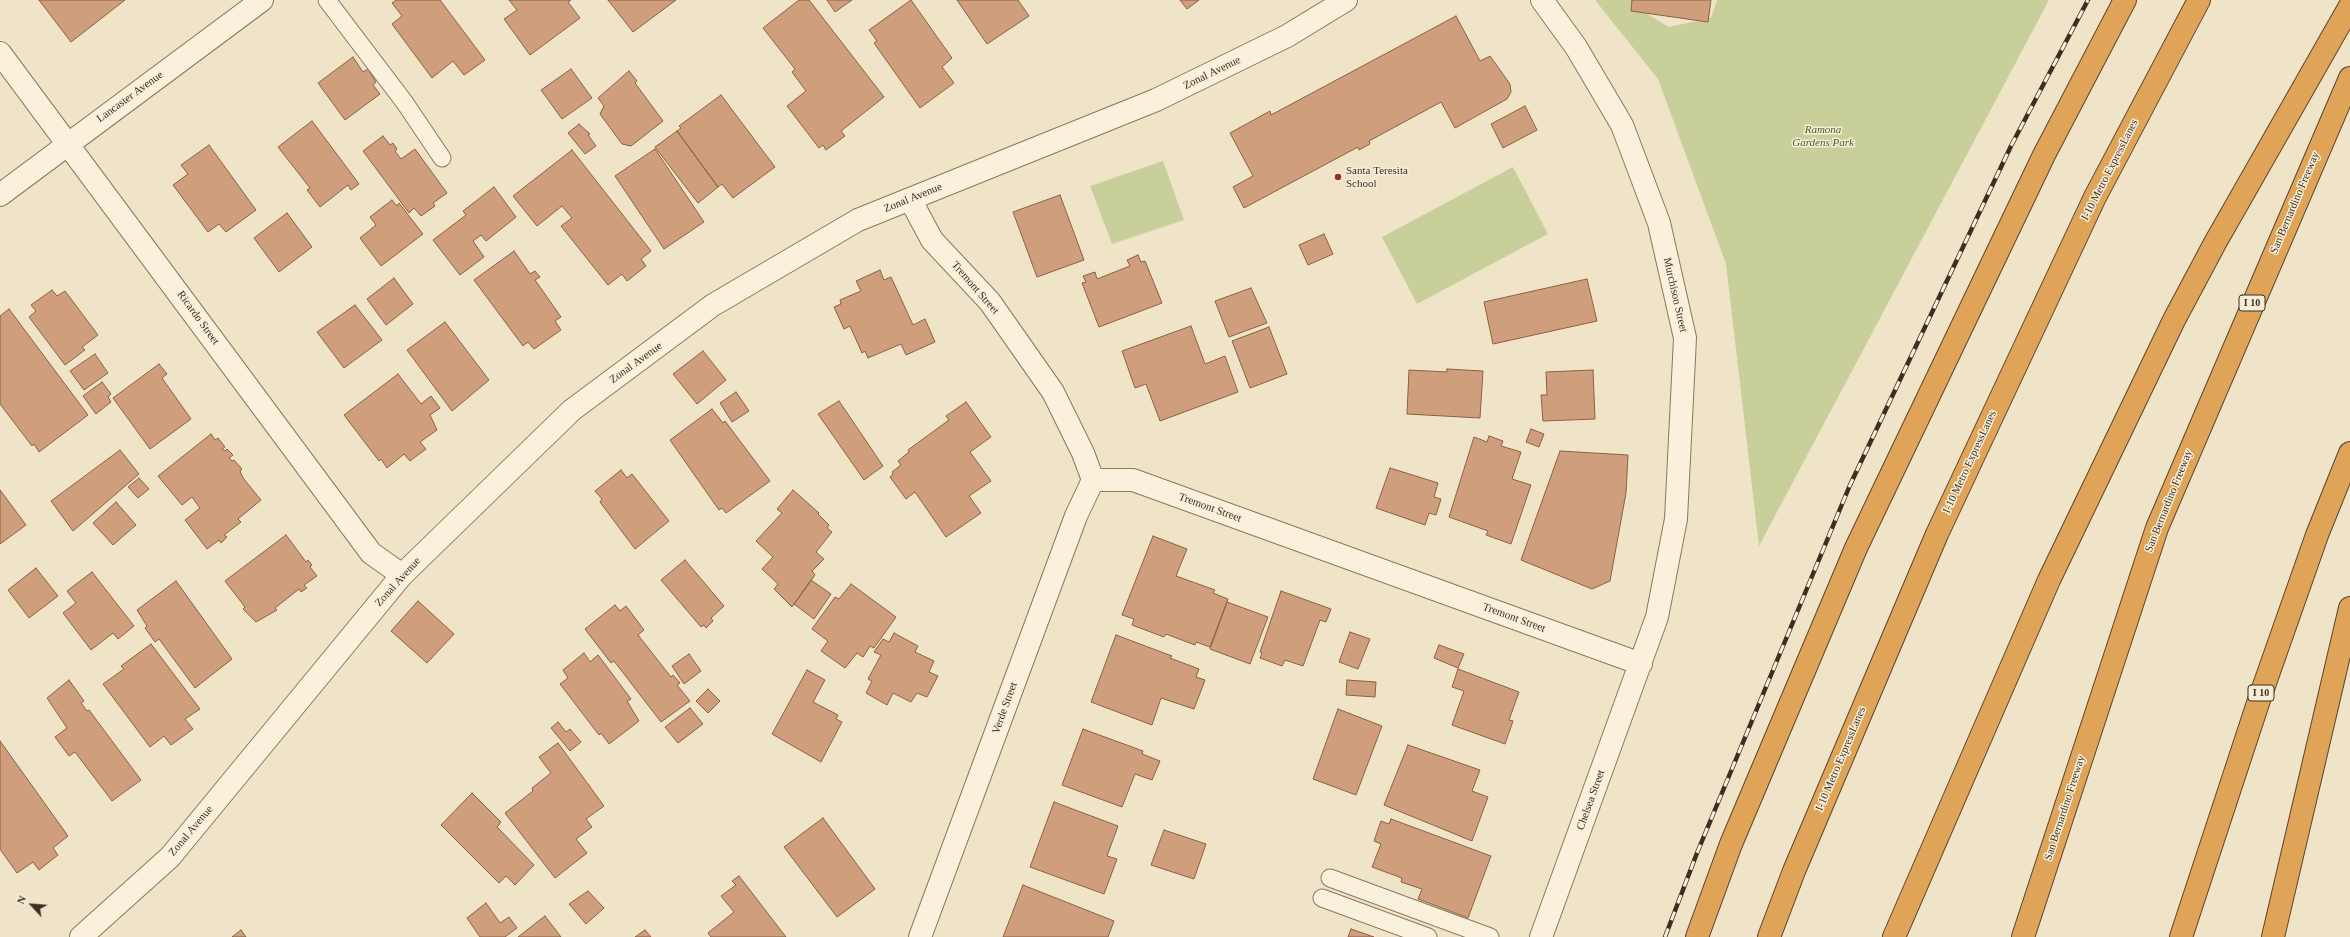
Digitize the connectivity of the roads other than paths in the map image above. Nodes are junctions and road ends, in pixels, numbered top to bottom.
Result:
1 (262, 0) edge
2 (327, 0) edge
3 (1346, 0) edge
4 (1542, 0) edge
5 (2125, 0) edge
6 (2199, 0) edge
7 (2350, 6) edge
8 (0, 53) edge
9 (2350, 78) edge
10 (68, 143) junction
11 (442, 158) dead end
12 (0, 195) edge
13 (910, 199) junction
14 (2350, 453) edge
15 (1093, 480) junction
16 (402, 576) junction
17 (2350, 608) edge
18 (1642, 664) junction
19 (1330, 878) dead end
20 (1322, 898) dead end
21 (81, 937) edge
22 (920, 937) edge
23 (1428, 937) edge
24 (1490, 937) edge
25 (1541, 937) edge
26 (1697, 937) edge
27 (1769, 937) edge
28 (1894, 937) edge
29 (2022, 937) edge
30 (2181, 937) edge
31 (2273, 937) edge

1 - 10 street, Lancaster Avenue
2 - 11 lane
3 - 13 street, Zonal Avenue
4 - 18 street, Murchison Street
5 - 26 highway
6 - 27 highway, I-10 Metro ExpressLanes
7 - 28 highway
8 - 10 street, Ricardo Street
9 - 29 highway, San Bernardino Freeway / I 10
10 - 12 street, Lancaster Avenue
10 - 16 street, Ricardo Street
13 - 15 street, Tremont Street
13 - 16 street, Zonal Avenue
14 - 30 highway, I 10
15 - 18 street, Tremont Street
15 - 22 street, Verde Street
16 - 21 street, Zonal Avenue
17 - 31 highway
18 - 25 street, Chelsea Street
19 - 24 lane
20 - 23 lane

